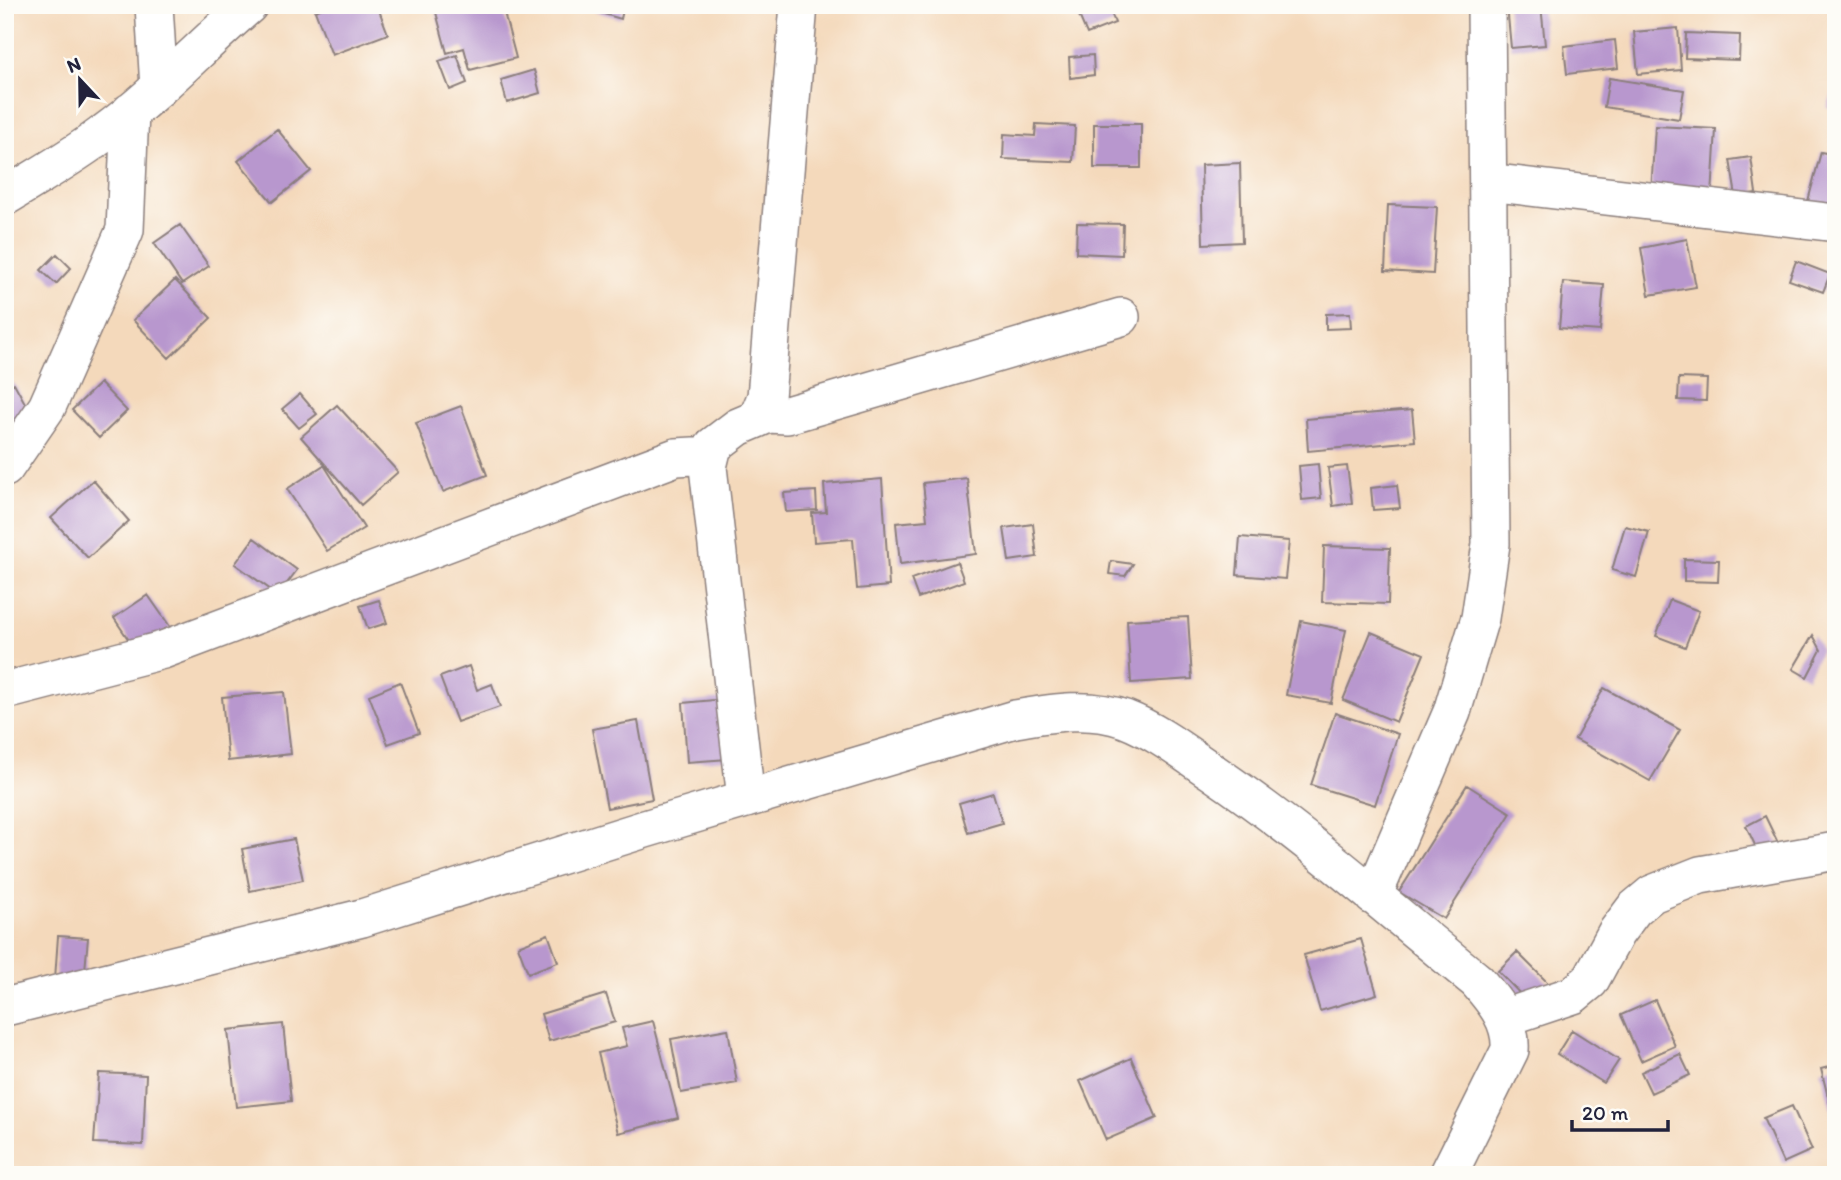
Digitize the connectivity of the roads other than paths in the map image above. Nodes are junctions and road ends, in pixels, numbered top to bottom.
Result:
1 (155, 5) edge
2 (249, 5) edge
3 (799, 5) edge
4 (1486, 5) edge
5 (159, 88) junction
6 (130, 112) junction
7 (1488, 182) junction
8 (5, 197) edge
9 (1836, 223) edge
10 (1121, 317) dead end
11 (757, 419) junction
12 (711, 455) junction
13 (5, 468) edge
14 (5, 691) edge
15 (746, 799) junction
16 (1836, 851) edge
17 (1373, 896) junction
18 (5, 1007) edge
19 (1504, 1018) junction
20 (1448, 1175) edge

1 - 5 street
2 - 5 street
3 - 11 street
4 - 7 street
5 - 6 street
6 - 8 street
6 - 13 street
7 - 9 street
7 - 17 street
10 - 11 street
11 - 12 street
12 - 14 street
12 - 15 street
15 - 17 street
15 - 18 street
16 - 19 street
17 - 19 street
19 - 20 street

